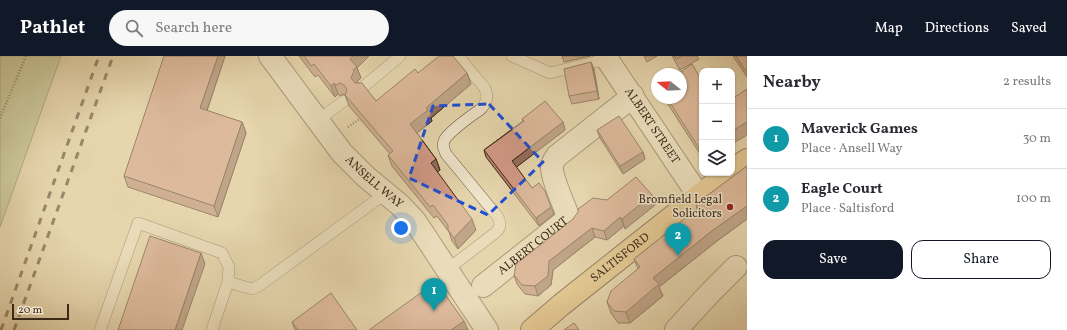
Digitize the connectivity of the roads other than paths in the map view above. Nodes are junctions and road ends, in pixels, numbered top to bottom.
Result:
1 (270, 56) edge
2 (400, 56) edge
3 (458, 56) edge
4 (512, 56) edge
5 (606, 58) edge
6 (362, 88) edge
7 (633, 96) junction
8 (344, 101) edge
9 (318, 121) junction
10 (747, 160) edge
11 (735, 168) edge
12 (724, 176) edge
13 (386, 193) junction
14 (698, 195) junction
15 (736, 266) dead end
16 (448, 269) junction
17 (228, 282) junction
18 (483, 286) dead end
19 (100, 330) edge
20 (212, 330) edge
21 (487, 330) edge
22 (532, 330) edge
23 (677, 330) edge

1 - 9 street, ANSELL WAY
2 - 6 lane
3 - 16 lane
4 - 5 lane
5 - 7 street, ALBERT STREET
7 - 14 street, ALBERT STREET
7 - 18 street, ALBERT COURT
8 - 9 lane
9 - 13 street, ANSELL WAY
10 - 11 main road
12 - 14 main road, SALTISFORD
13 - 16 street, ANSELL WAY
13 - 17 lane
14 - 22 main road, SALTISFORD
15 - 23 street
16 - 21 street, ANSELL WAY
17 - 19 lane
17 - 20 lane

